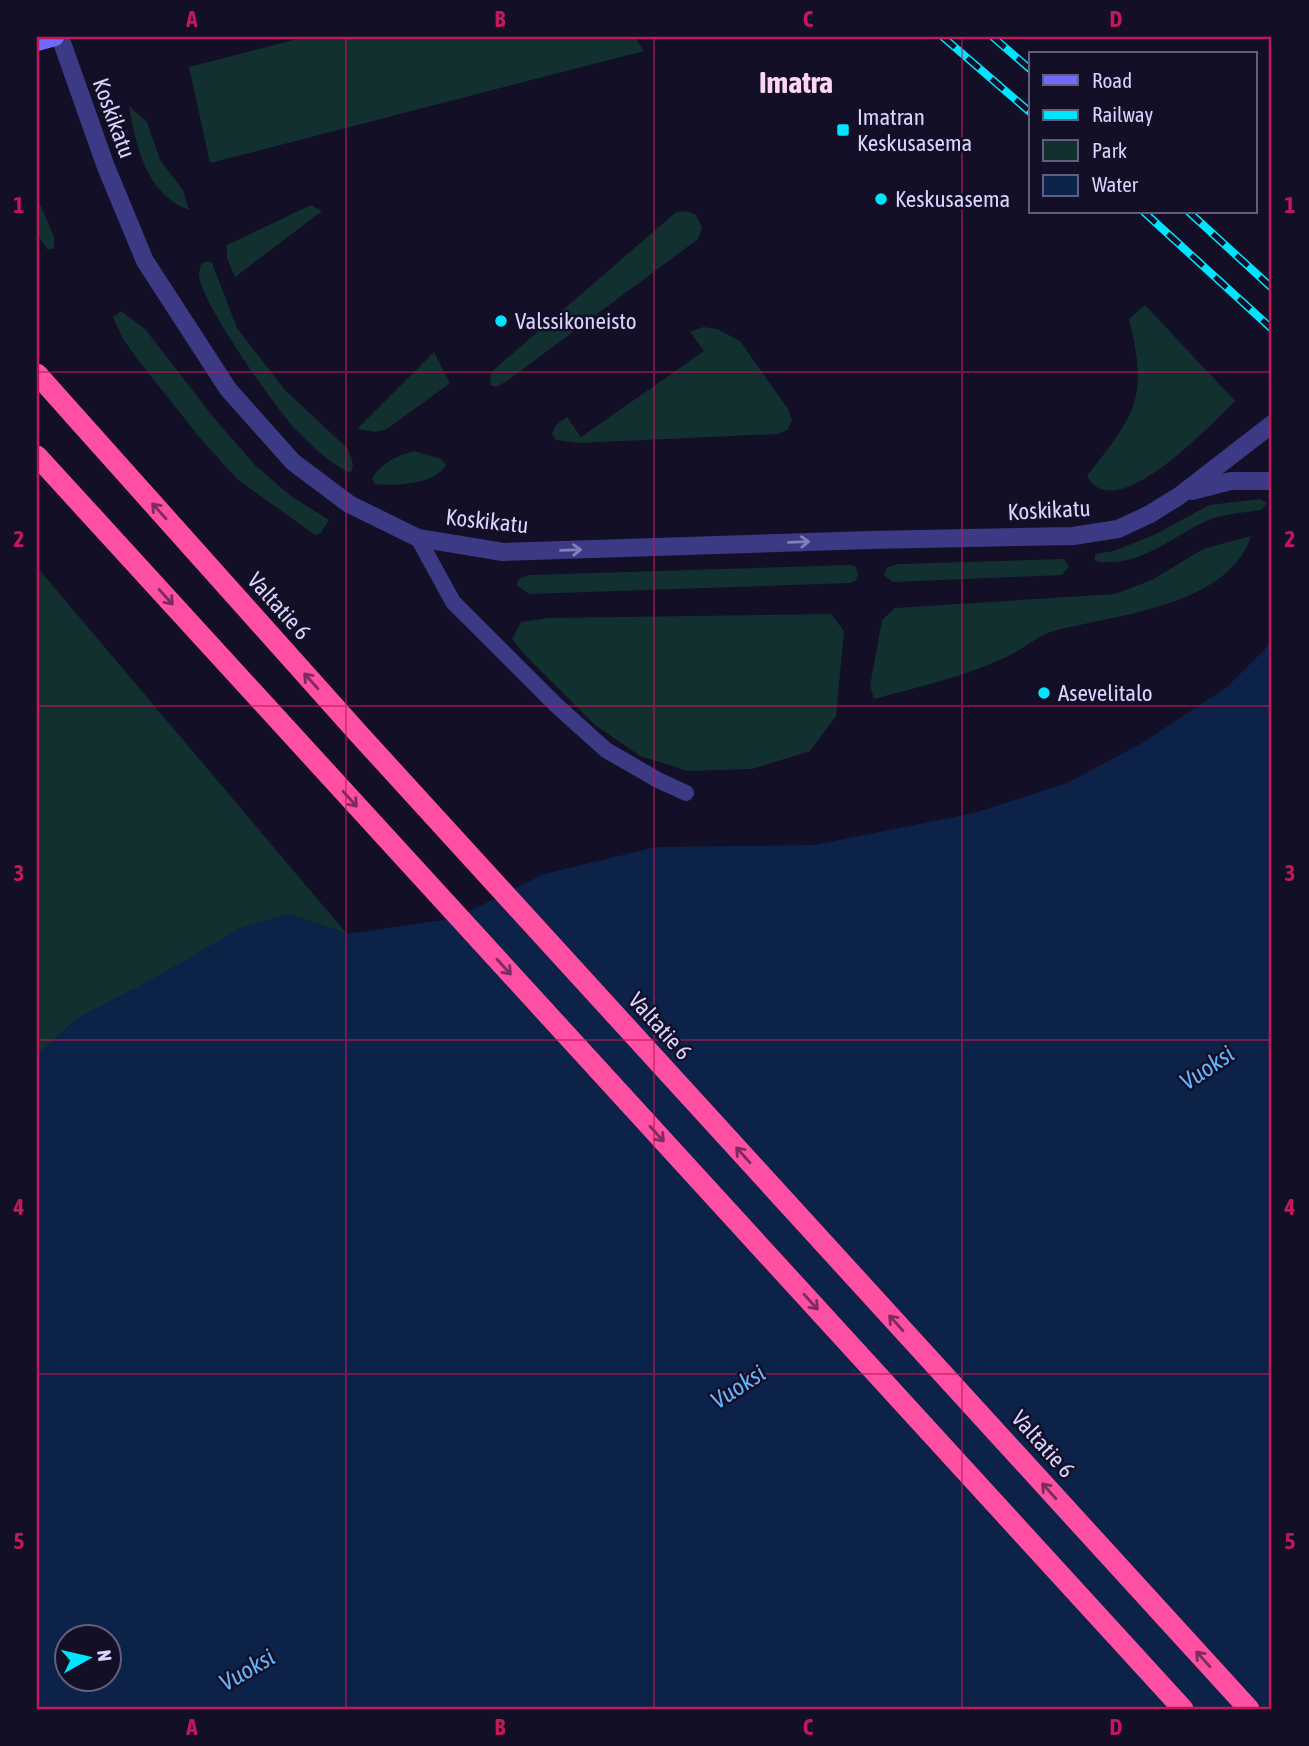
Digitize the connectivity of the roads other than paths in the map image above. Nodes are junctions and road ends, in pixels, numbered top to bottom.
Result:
1 (58, 37) edge
2 (37, 42) edge
3 (37, 374) edge
4 (1272, 424) edge
5 (37, 456) edge
6 (1272, 481) edge
7 (1179, 496) junction
8 (418, 538) junction
9 (686, 793) dead end
10 (1183, 1709) edge
11 (1249, 1709) edge

1 - 2 main road
1 - 8 street, Koskikatu
11 -> 3 highway, Valtatie 6
4 - 7 street, Koskikatu
5 -> 10 highway
6 - 7 street, Koskikatu
8 -> 7 street, Koskikatu
8 - 9 lane

